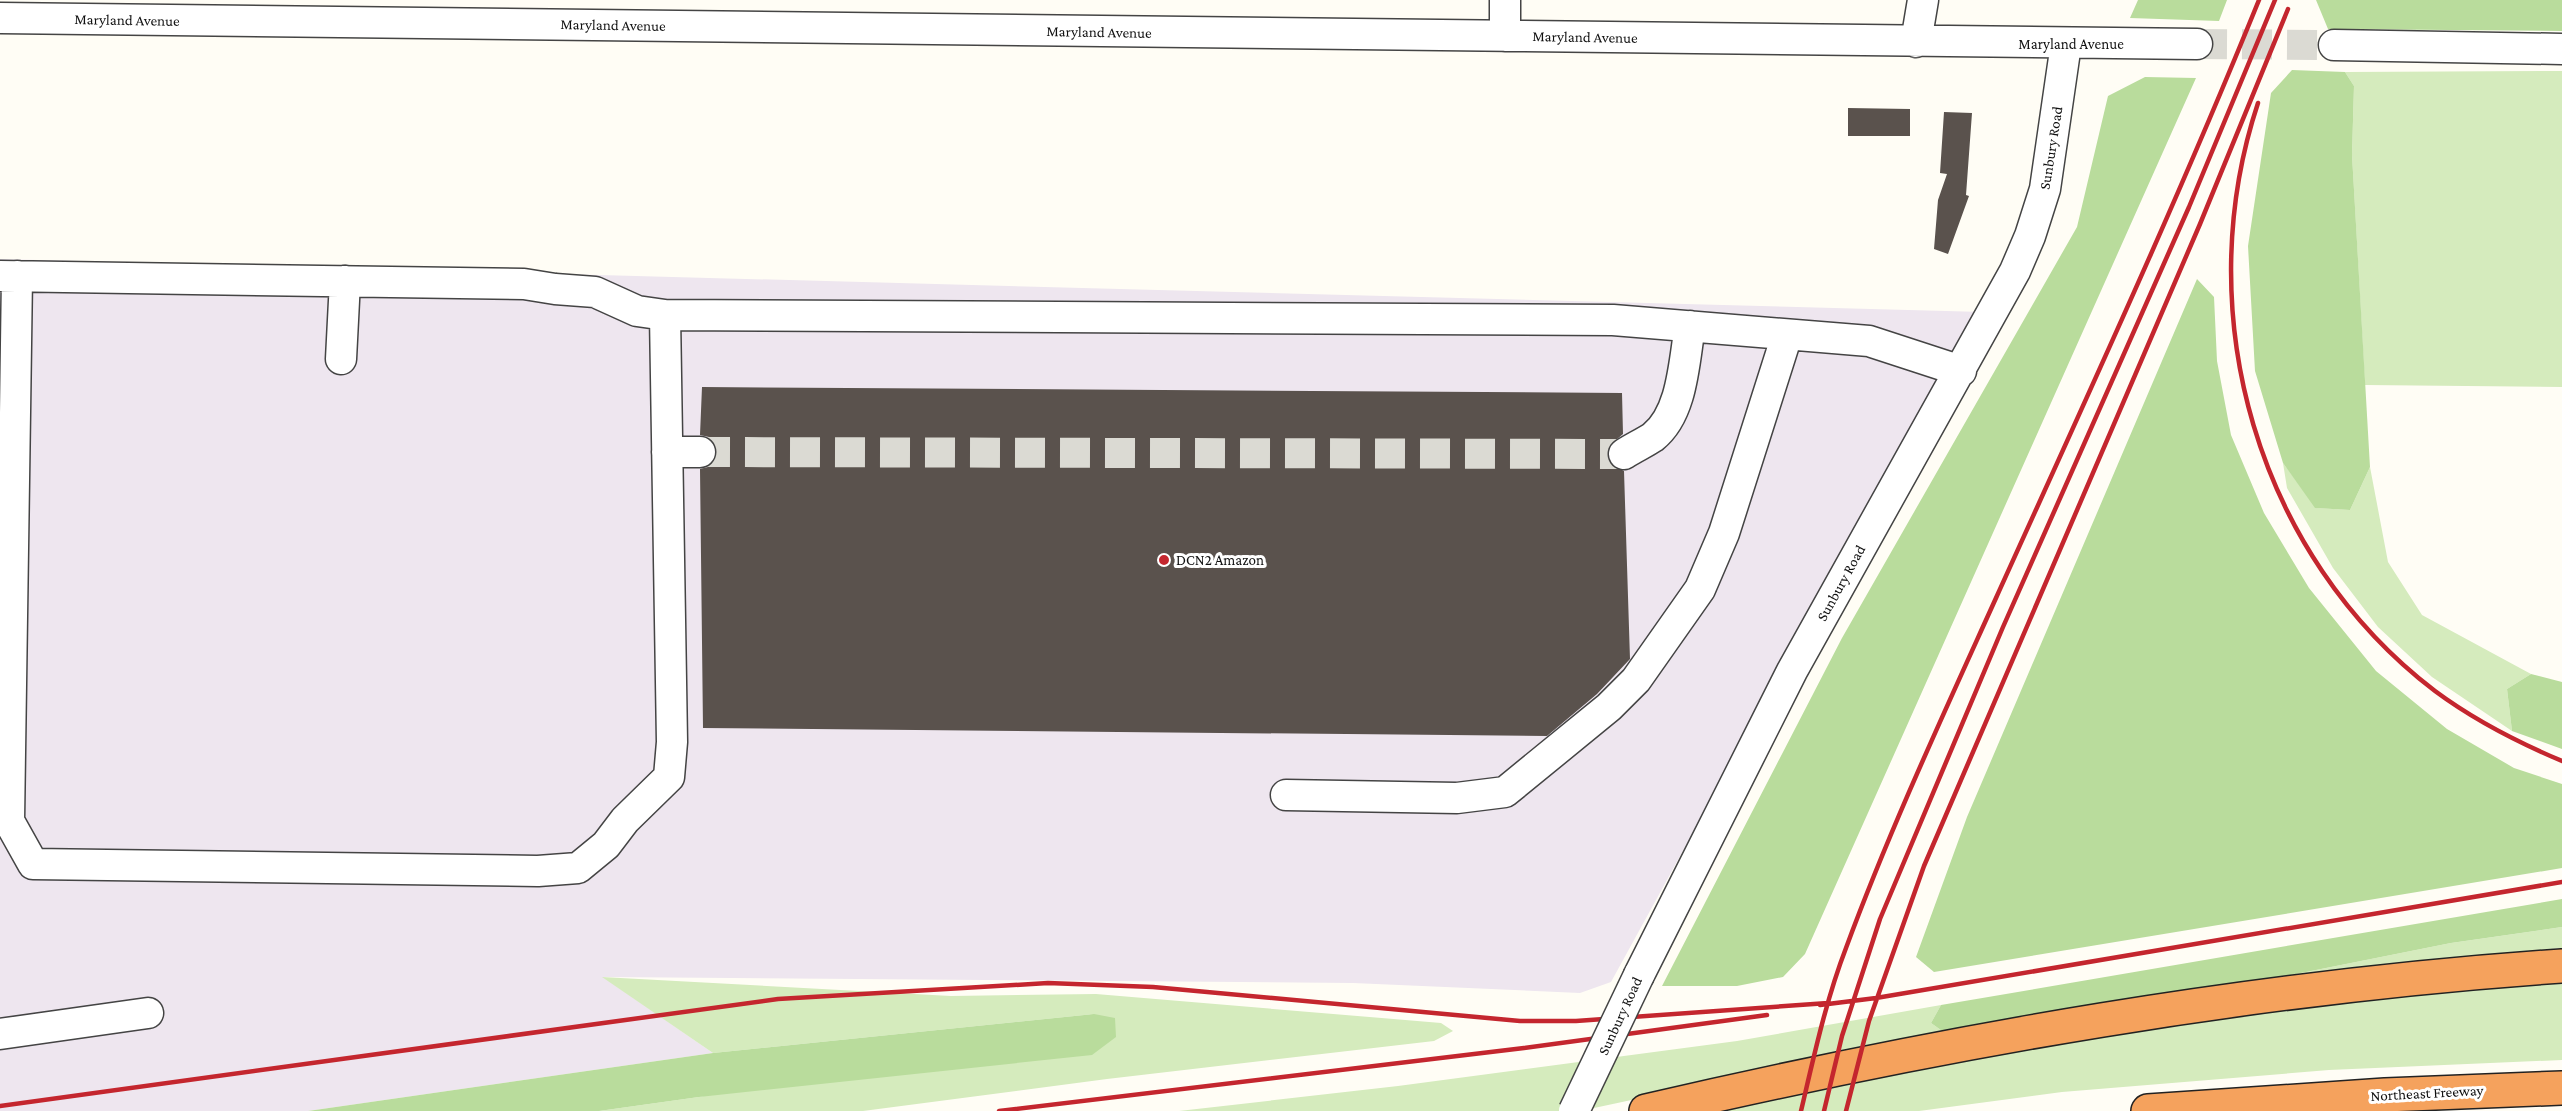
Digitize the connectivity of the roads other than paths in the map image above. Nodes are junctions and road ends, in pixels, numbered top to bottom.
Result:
1 (1505, 0) edge
2 (1923, 0) edge
3 (481, 12) edge
4 (0, 18) edge
5 (1505, 36) junction
6 (1916, 42) junction
7 (2066, 44) junction
8 (2198, 44) tunnel mouth
9 (2334, 45) tunnel mouth
10 (2562, 49) edge
11 (9, 276) edge
12 (345, 281) junction
13 (665, 315) junction
14 (1690, 326) junction
15 (1787, 335) junction
16 (342, 359) dead end
17 (1961, 371) junction
18 (667, 452) junction
19 (700, 452) tunnel mouth
20 (1624, 454) tunnel mouth
21 (6, 699) edge
22 (1286, 795) dead end
23 (2562, 966) edge
24 (148, 1013) dead end
25 (0, 1034) edge
26 (2562, 1088) edge
27 (1574, 1111) edge
28 (1646, 1111) edge
29 (2148, 1111) edge

1 - 5 street
2 - 6 street
3 - 4 street, Maryland Avenue
3 - 5 street, Maryland Avenue
5 - 6 street, Maryland Avenue
6 - 7 street, Maryland Avenue
7 - 8 street, Maryland Avenue
7 - 17 street, Sunbury Road
9 - 10 street
11 - 12 street
11 - 21 street
12 - 13 street
12 - 16 street
13 - 14 street
13 - 18 street
14 - 15 street
14 - 20 street
15 - 17 street
15 - 22 street
17 - 27 street, Sunbury Road, bridge
18 - 19 street
18 - 21 street
23 - 28 highway
24 - 25 street
26 - 29 highway, Northeast Freeway

